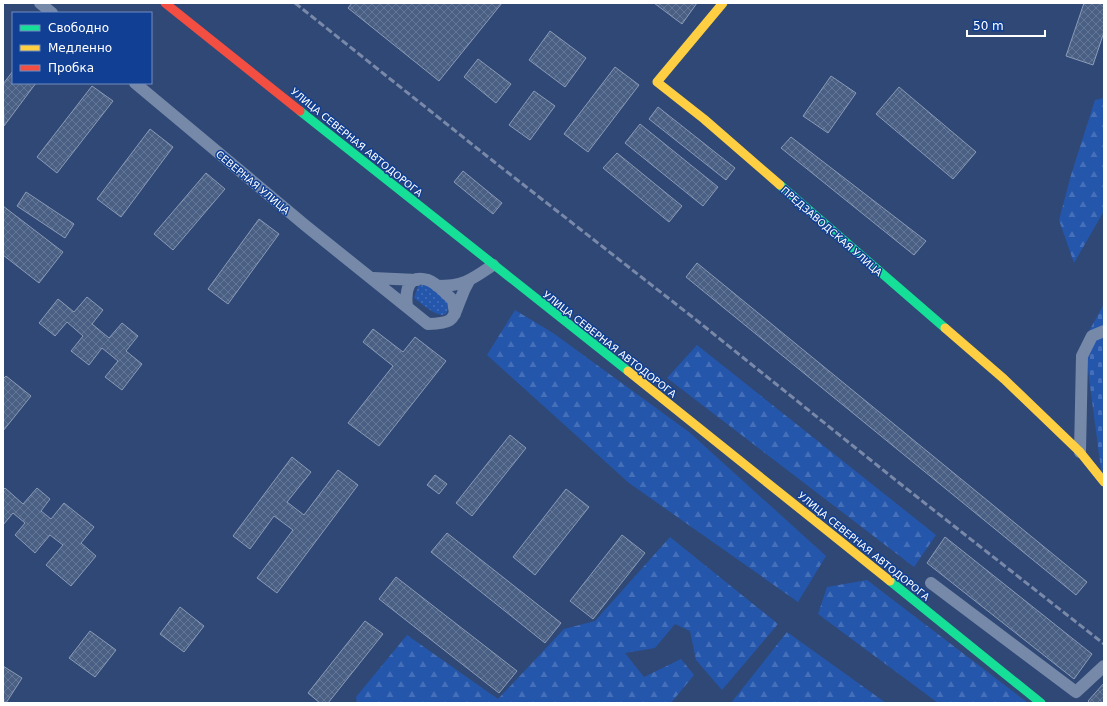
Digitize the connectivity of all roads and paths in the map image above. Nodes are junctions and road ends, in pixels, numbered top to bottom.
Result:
1 (40, 3) edge
2 (165, 3) edge
3 (723, 3) edge
4 (51, 12) edge
5 (136, 84) edge
6 (493, 265) junction
7 (373, 278) junction
8 (417, 280) junction
9 (469, 281) junction
10 (437, 286) junction
11 (407, 306) junction
12 (455, 316) junction
13 (1104, 331) edge
14 (1080, 452) junction
15 (1104, 482) edge
16 (931, 583) dead end
17 (1104, 666) edge
18 (1041, 703) edge

1 - 4 street
2 - 6 main road, УЛИЦА СЕВЕРНАЯ АВТОДОРОГА
3 - 14 main road, ПРЕДЗАВОДСКАЯ УЛИЦА
5 - 7 street, СЕВЕРНАЯ УЛИЦА
6 - 9 street
6 - 18 main road, УЛИЦА СЕВЕРНАЯ АВТОДОРОГА
7 - 8 street
7 - 11 street, СЕВЕРНАЯ УЛИЦА
8 - 10 street
8 - 11 street
9 - 10 street
9 - 12 street
10 - 12 street
11 - 12 street
13 - 14 street
14 - 15 main road, ПРЕДЗАВОДСКАЯ УЛИЦА
16 - 17 street

